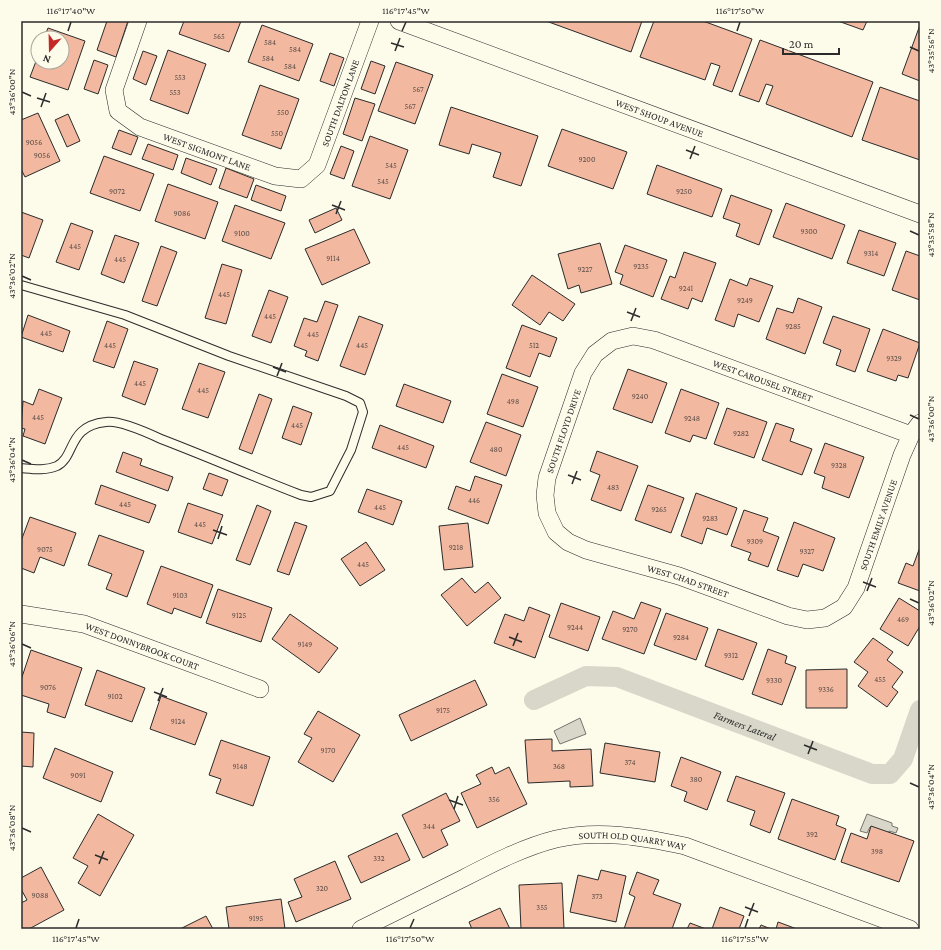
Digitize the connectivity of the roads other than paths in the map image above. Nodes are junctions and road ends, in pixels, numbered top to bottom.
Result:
1 (138, 21) edge
2 (370, 21) edge
3 (399, 21) edge
4 (301, 179) joint
5 (920, 214) edge
6 (21, 285) edge
7 (612, 341) joint
8 (916, 429) edge
9 (21, 468) edge
10 (556, 532) joint
11 (21, 614) edge
12 (825, 618) joint
13 (260, 688) dead end
14 (361, 929) edge
15 (910, 929) edge

1 - 4 street, WEST SIGMONT LANE
2 - 4 street, SOUTH DALTON LANE
3 - 5 street, WEST SHOUP AVENUE
6 - 9 lane
7 - 8 street, WEST CAROUSEL STREET
7 - 10 street, SOUTH FLOYD DRIVE
8 - 12 street, SOUTH EMILY AVENUE
10 - 12 street, WEST CHAD STREET
11 - 13 street, WEST DONNYBROOK COURT
14 - 15 street, SOUTH OLD QUARRY WAY

